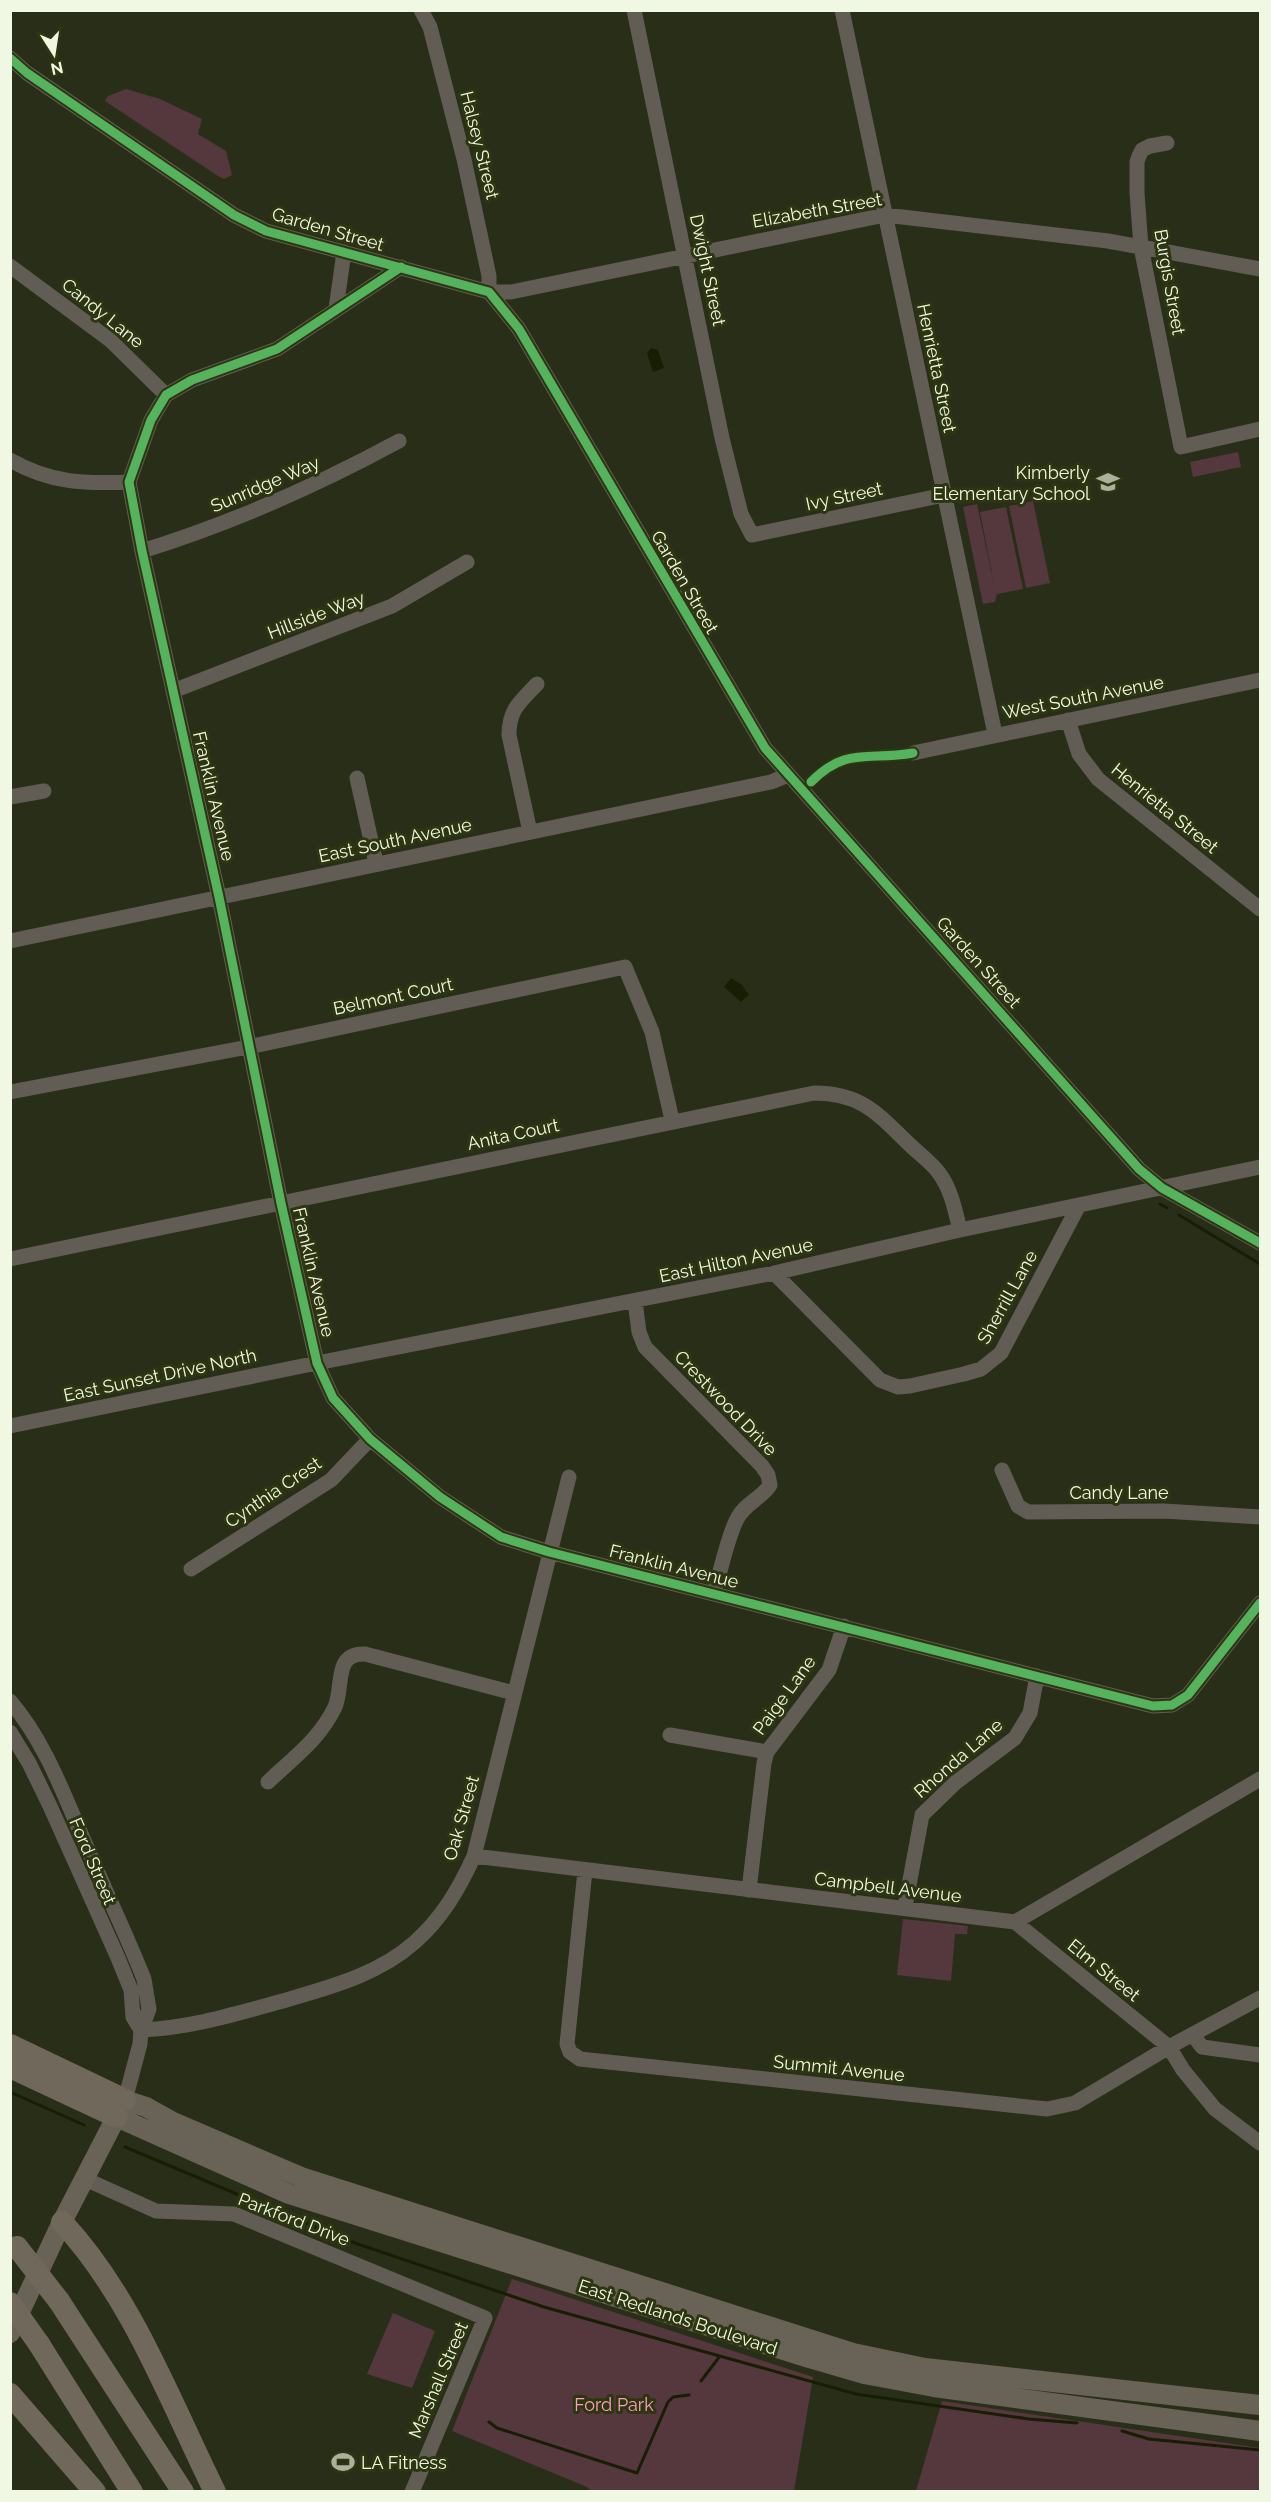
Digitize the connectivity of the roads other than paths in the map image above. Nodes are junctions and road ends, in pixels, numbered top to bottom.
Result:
1 (421, 10) edge
2 (634, 10) edge
3 (842, 10) edge
4 (10, 58) edge
5 (1167, 143) dead end
6 (885, 215) junction
7 (1141, 247) junction
8 (344, 252) junction
9 (686, 255) junction
10 (10, 266) edge
11 (401, 267) junction
12 (1260, 269) edge
13 (489, 292) junction
14 (336, 309) junction
15 (166, 395) junction
16 (1260, 429) edge
17 (399, 441) dead end
18 (12, 465) edge
19 (129, 482) junction
20 (944, 495) junction
21 (752, 535) joint
22 (142, 551) junction
23 (467, 562) dead end
24 (1260, 680) edge
25 (537, 684) dead end
26 (173, 691) junction
27 (1068, 720) junction
28 (995, 734) junction
29 (913, 753) dead end
30 (788, 775) junction
31 (357, 777) dead end
32 (44, 791) dead end
33 (10, 797) edge
34 (530, 832) junction
35 (376, 863) junction
36 (219, 897) junction
37 (1260, 909) edge
38 (11, 941) edge
39 (248, 1047) junction
40 (10, 1092) edge
41 (672, 1120) junction
42 (1260, 1167) edge
43 (1162, 1188) junction
44 (281, 1203) junction
45 (1079, 1205) junction
46 (960, 1230) junction
47 (1260, 1244) edge
48 (10, 1259) edge
49 (774, 1273) junction
50 (635, 1301) junction
51 (317, 1363) junction
52 (10, 1426) edge
53 (370, 1439) junction
54 (1002, 1470) dead end
55 (569, 1477) dead end
56 (1260, 1517) edge
57 (549, 1552) junction
58 (191, 1569) dead end
59 (714, 1592) junction
60 (1260, 1603) edge
61 (844, 1626) junction
62 (1037, 1676) junction
63 (514, 1693) junction
64 (10, 1701) edge
65 (10, 1732) edge
66 (670, 1735) dead end
67 (767, 1752) junction
68 (1260, 1779) edge
69 (268, 1782) dead end
70 (50, 1806) junction
71 (88, 1851) junction
72 (474, 1856) junction
73 (585, 1871) junction
74 (749, 1890) junction
75 (905, 1907) junction
76 (1015, 1922) junction
77 (1260, 1998) edge
78 (141, 2030) junction
79 (1193, 2035) junction
80 (10, 2045) edge
81 (1169, 2047) junction
82 (1260, 2055) edge
83 (10, 2067) edge
84 (121, 2109) junction
85 (1260, 2143) edge
86 (85, 2179) junction
87 (62, 2222) junction
88 (14, 2243) edge
89 (10, 2303) edge
90 (485, 2318) joint
91 (10, 2332) edge
92 (10, 2394) edge
93 (1260, 2404) edge
94 (1260, 2431) edge
95 (95, 2492) edge
96 (132, 2492) edge
97 (183, 2492) edge
98 (215, 2492) edge
99 (412, 2492) edge

1 - 13 street, Halsey Street
2 - 9 street, Dwight Street
3 - 6 street, Henrietta Street
4 - 8 street, Garden Street
5 - 7 street, Burgis Street
6 - 7 street, Elizabeth Street
6 - 9 street, Elizabeth Street
6 - 20 street, Henrietta Street
7 - 12 street, Elizabeth Street
7 - 16 street, Burgis Street
8 - 11 street, Garden Street
8 - 14 street
9 - 13 street, Elizabeth Street
9 - 21 street, Dwight Street
10 - 15 street, Candy Lane
11 - 13 street, Garden Street
11 - 14 street
13 - 30 street, Garden Street
14 - 15 street
15 - 19 street
17 - 22 street, Sunridge Way
18 - 19 street
19 - 22 street, Franklin Avenue
20 - 21 street, Ivy Street
20 - 28 street, Henrietta Street
22 - 26 street, Franklin Avenue
23 - 26 street, Hillside Way
24 - 27 street, West South Avenue
25 - 34 street
26 - 36 street, Franklin Avenue
27 - 28 street, West South Avenue
27 - 37 street, Henrietta Street
28 - 29 street, West South Avenue
30 - 34 street, East South Avenue
30 - 43 street, Garden Street
31 - 35 street
32 - 33 street
34 - 35 street, East South Avenue
35 - 36 street, East South Avenue
36 - 38 street, East South Avenue
36 - 39 street, Franklin Avenue
39 - 40 street, Belmont Court
39 - 41 street, Belmont Court
39 - 44 street, Franklin Avenue
41 - 44 street, Anita Court
41 - 46 street, Anita Court
42 - 43 street, East Hilton Avenue
43 - 45 street, East Hilton Avenue
43 - 47 street, Garden Street
44 - 48 street, Anita Court
44 - 51 street, Franklin Avenue
45 - 46 street, East Hilton Avenue
45 - 49 street, Sherrill Lane
46 - 49 street, East Hilton Avenue
49 - 50 street, East Hilton Avenue
50 - 51 street, East Hilton Avenue
50 - 59 street, Crestwood Drive
51 - 52 street, East Sunset Drive North
51 - 53 street, Franklin Avenue
53 - 57 street, Franklin Avenue
53 - 58 street, Cynthia Crest
54 - 56 street, Candy Lane
55 - 57 street, Oak Street
57 - 59 street, Franklin Avenue
57 - 63 street, Oak Street
59 - 61 street, Franklin Avenue
60 - 62 street, Franklin Avenue
61 - 62 street, Franklin Avenue
61 - 67 street, Paige Lane
62 - 75 street, Rhonda Lane
63 - 69 street
63 - 72 street, Oak Street
64 - 71 street, Ford Street
65 - 70 street, Ford Street
66 - 67 street, Paige Lane
67 - 74 street, Paige Lane
68 - 76 street
70 - 71 street
70 - 78 street, Ford Street
71 - 78 street, Ford Street
72 - 73 street, Campbell Avenue
72 - 78 street, Oak Street
73 - 74 street, Campbell Avenue
73 - 81 street, Summit Avenue
74 - 75 street, Campbell Avenue
75 - 76 street, Campbell Avenue
76 - 81 street, Elm Street
77 - 79 street, Summit Avenue
78 - 84 street, Ford Street
79 - 81 street, Summit Avenue
79 - 82 street
80 - 84 highway
81 - 85 street, Elm Street
83 - 84 highway
84 - 86 main road, Ford Street
84 - 93 main road, East Redlands Boulevard
84 - 94 main road, East Redlands Boulevard
86 - 87 main road, Ford Street
86 - 90 street, Parkford Drive
87 - 91 main road, Ford Street
87 - 98 highway
88 - 97 highway, bridge
89 - 96 highway, bridge
90 - 99 street, Marshall Street
92 - 95 highway

